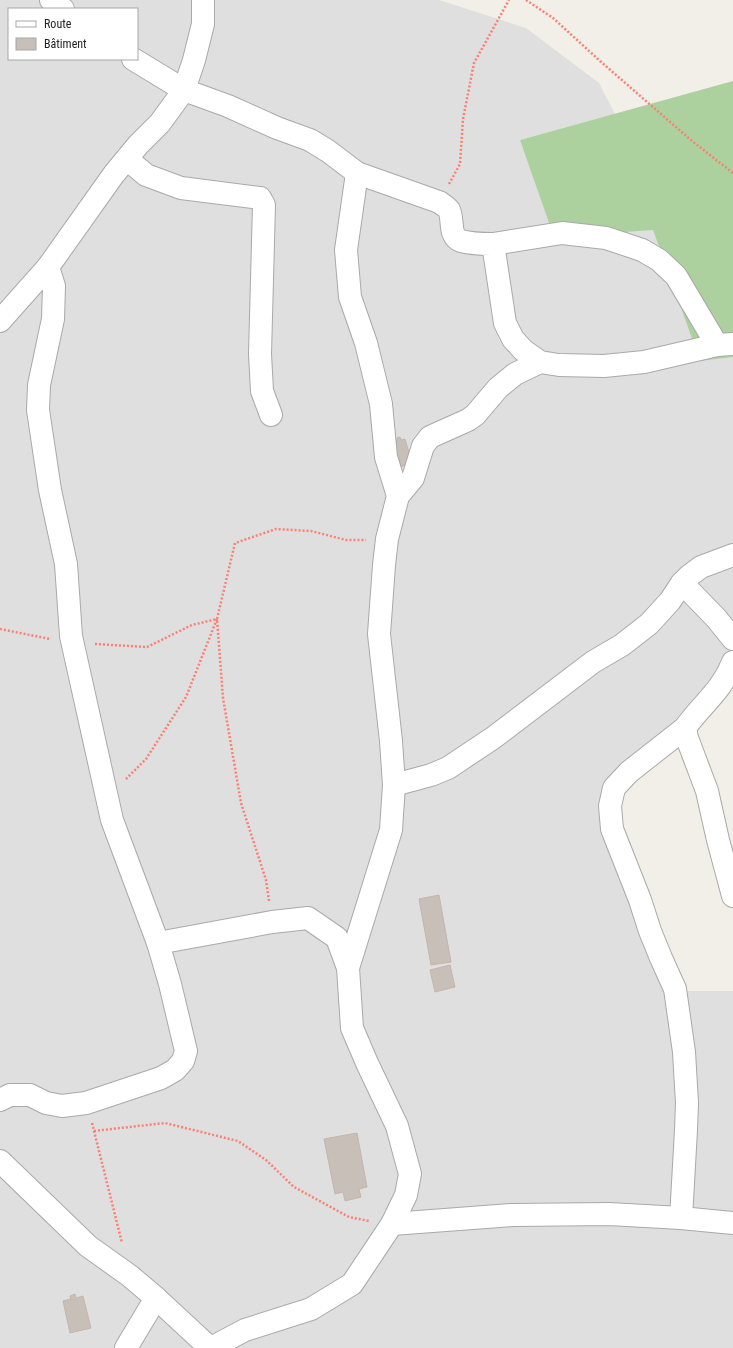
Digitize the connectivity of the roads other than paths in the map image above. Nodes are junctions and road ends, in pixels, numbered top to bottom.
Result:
1 (51, 0) edge
2 (203, 0) edge
3 (62, 8) edge
4 (134, 60) edge
5 (184, 90) junction
6 (127, 159) junction
7 (357, 173) junction
8 (493, 244) junction
9 (48, 267) junction
10 (0, 320) edge
11 (725, 345) edge
12 (540, 362) junction
13 (272, 415) dead end
14 (398, 496) junction
15 (733, 554) edge
16 (682, 583) junction
17 (733, 639) edge
18 (733, 662) edge
19 (685, 728) junction
20 (394, 785) junction
21 (733, 896) edge
22 (158, 943) junction
23 (348, 968) junction
24 (0, 1100) edge
25 (0, 1161) edge
26 (680, 1218) junction
27 (733, 1223) edge
28 (392, 1224) junction
29 (156, 1298) junction
30 (126, 1348) edge
31 (210, 1348) edge

1 - 3 street
2 - 5 street
4 - 5 street
5 - 6 street
5 - 7 street
6 - 9 street
6 - 13 street
7 - 8 street
7 - 14 street
8 - 11 street
8 - 12 street
9 - 10 street
9 - 22 street
11 - 12 street
12 - 14 street
14 - 20 street
15 - 16 street
16 - 17 street
16 - 20 street
18 - 19 street
19 - 21 street
19 - 26 street
20 - 23 street
22 - 23 street
22 - 24 street
23 - 28 street
25 - 29 street
26 - 27 street
26 - 28 street
28 - 31 street
29 - 30 street
29 - 31 street

